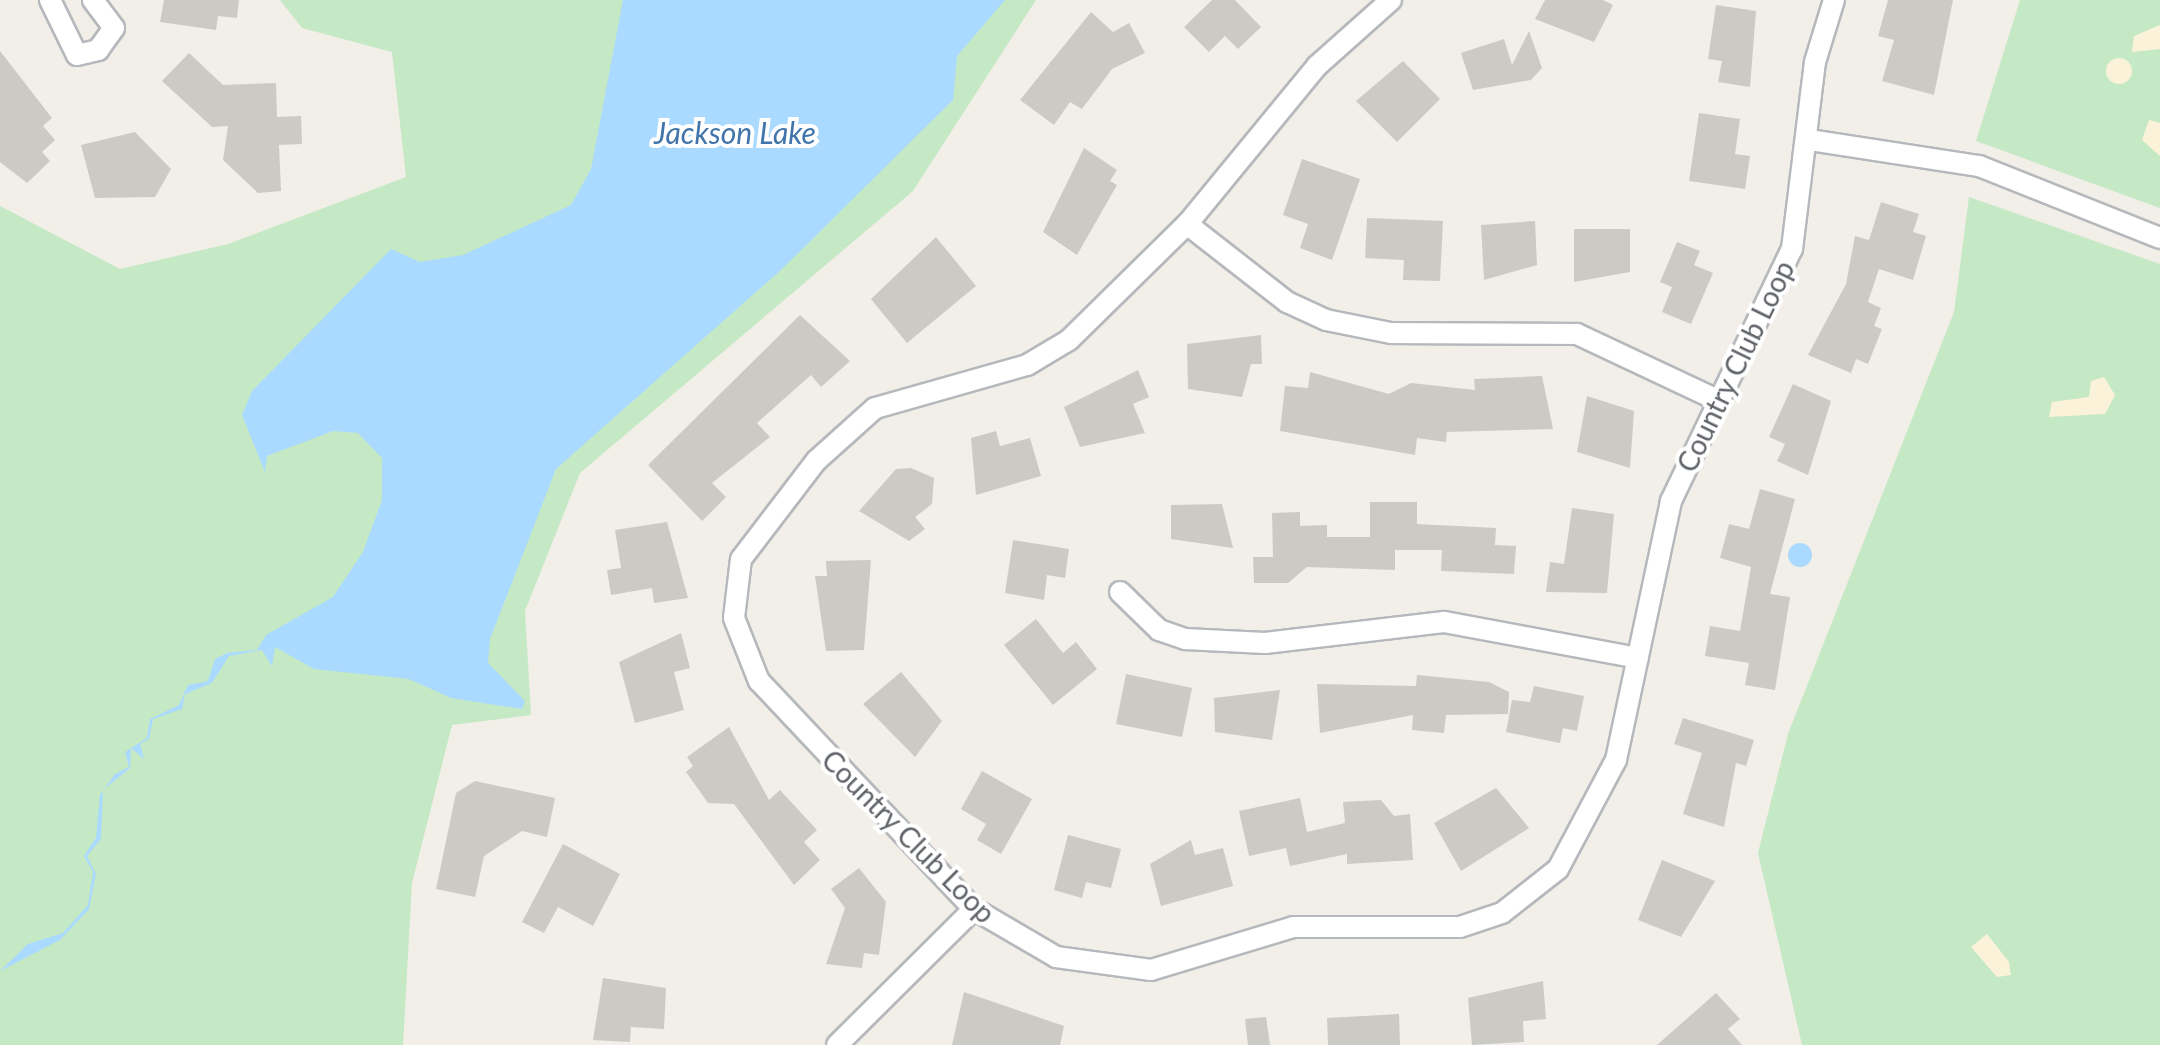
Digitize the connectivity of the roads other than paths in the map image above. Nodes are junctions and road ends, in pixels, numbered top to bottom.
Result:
1 (50, 0) edge
2 (93, 0) edge
3 (1390, 0) edge
4 (1834, 0) edge
5 (1808, 140) junction
6 (1187, 224) junction
7 (2160, 238) edge
8 (1715, 399) junction
9 (1120, 592) dead end
10 (1638, 658) junction
11 (974, 909) junction
12 (837, 1045) edge

1 - 2 street
3 - 6 street, Country Club Loop
4 - 5 street, Country Club Loop
5 - 7 street
5 - 8 street, Country Club Loop
6 - 8 street
6 - 11 street, Country Club Loop
8 - 10 street, Country Club Loop
9 - 10 street
10 - 11 street, Country Club Loop
11 - 12 street

